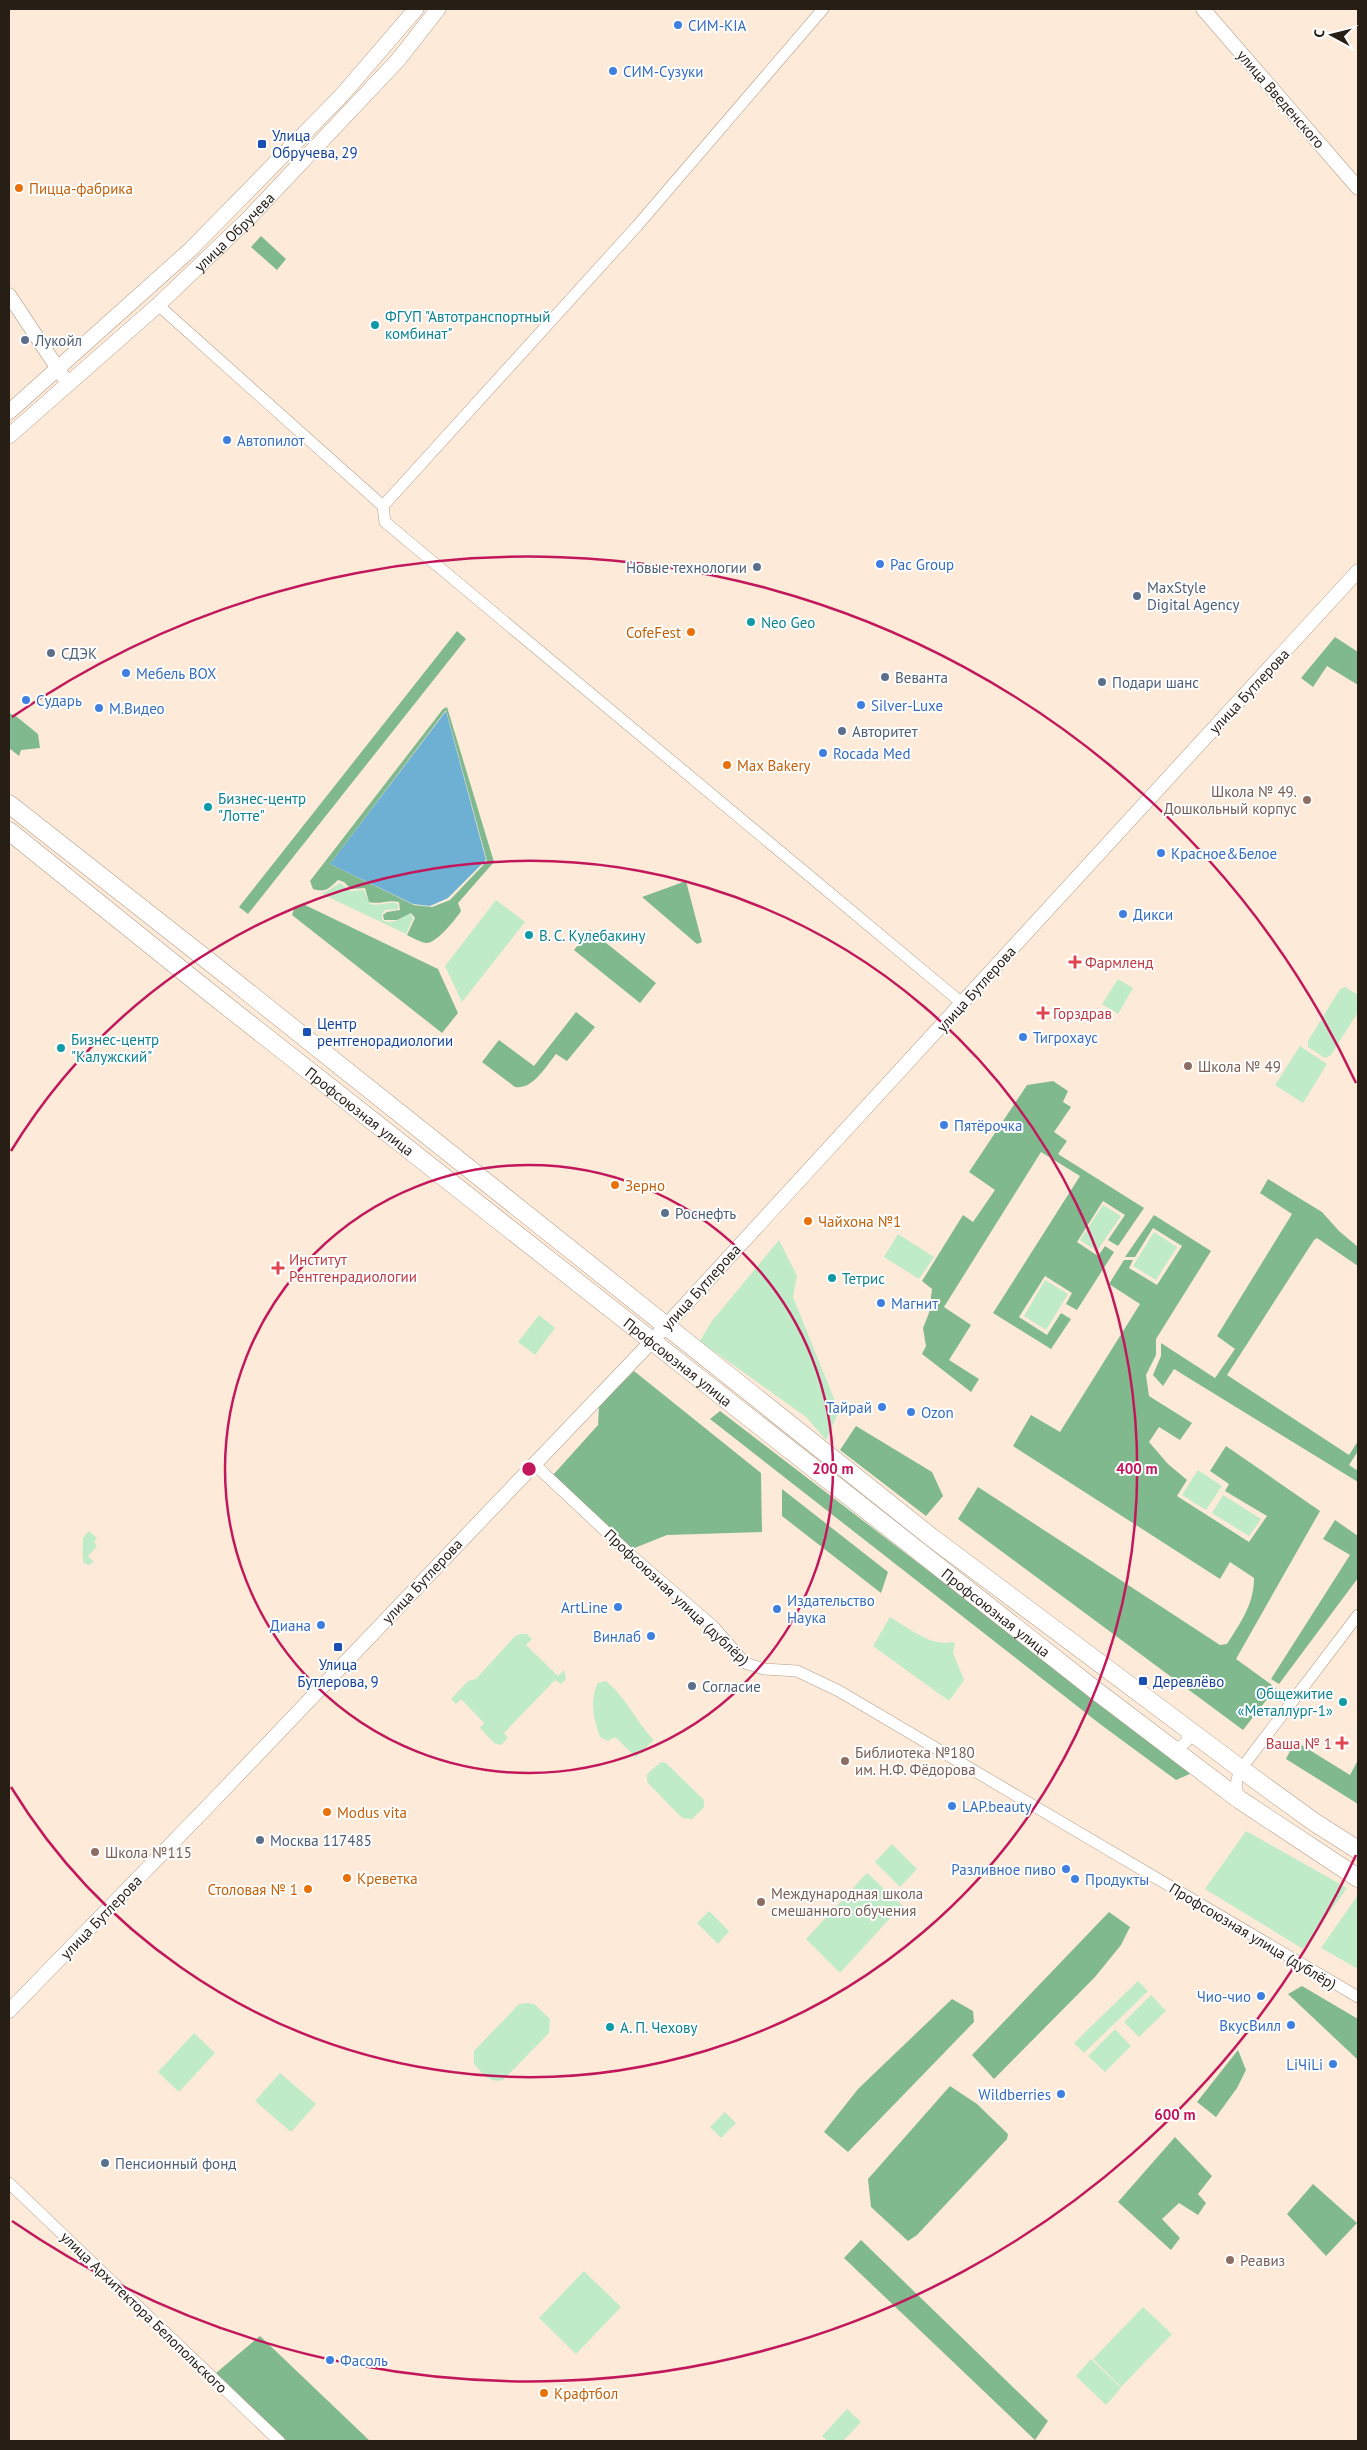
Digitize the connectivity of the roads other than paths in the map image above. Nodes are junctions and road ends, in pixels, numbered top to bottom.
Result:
1 (416, 9) edge
2 (438, 9) edge
3 (823, 9) edge
4 (1203, 9) edge
5 (1358, 188) edge
6 (9, 295) edge
7 (158, 305) junction
8 (57, 370) junction
9 (68, 384) junction
10 (9, 412) edge
11 (9, 436) edge
12 (383, 506) junction
13 (1358, 571) edge
14 (9, 804) edge
15 (9, 831) edge
16 (963, 1004) junction
17 (665, 1327) junction
18 (652, 1341) junction
19 (534, 1463) junction
20 (1358, 1615) edge
21 (1184, 1725) junction
22 (1169, 1746) junction
23 (1241, 1769) junction
24 (1240, 1800) junction
25 (1358, 1850) edge
26 (1358, 1878) edge
27 (1358, 1997) edge
28 (9, 2011) edge
29 (9, 2184) edge
30 (279, 2441) edge

1 - 8 main road, улица Обручева
2 - 7 main road, улица Обручева
3 - 12 street
4 - 5 street, улица Введенского
6 - 8 street
7 - 9 main road, улица Обручева
7 - 12 street
8 - 9 street
8 - 10 main road, улица Обручева
9 - 11 main road, улица Обручева
12 - 16 street
13 - 16 street, улица Бутлерова
14 - 17 main road, Профсоюзная улица
15 - 18 main road, Профсоюзная улица
16 - 17 street, улица Бутлерова
17 - 18 street, улица Бутлерова
17 - 21 main road, Профсоюзная улица
18 - 19 street, улица Бутлерова
18 - 22 main road, Профсоюзная улица
19 - 27 street, Профсоюзная улица (дублёр)
19 - 28 street, улица Бутлерова
20 - 23 street
21 - 22 street
21 - 23 main road, Профсоюзная улица
22 - 24 main road, Профсоюзная улица
23 - 24 street
23 - 25 main road, Профсоюзная улица
24 - 26 main road, Профсоюзная улица
29 - 30 street, улица Архитектора Белопольского

